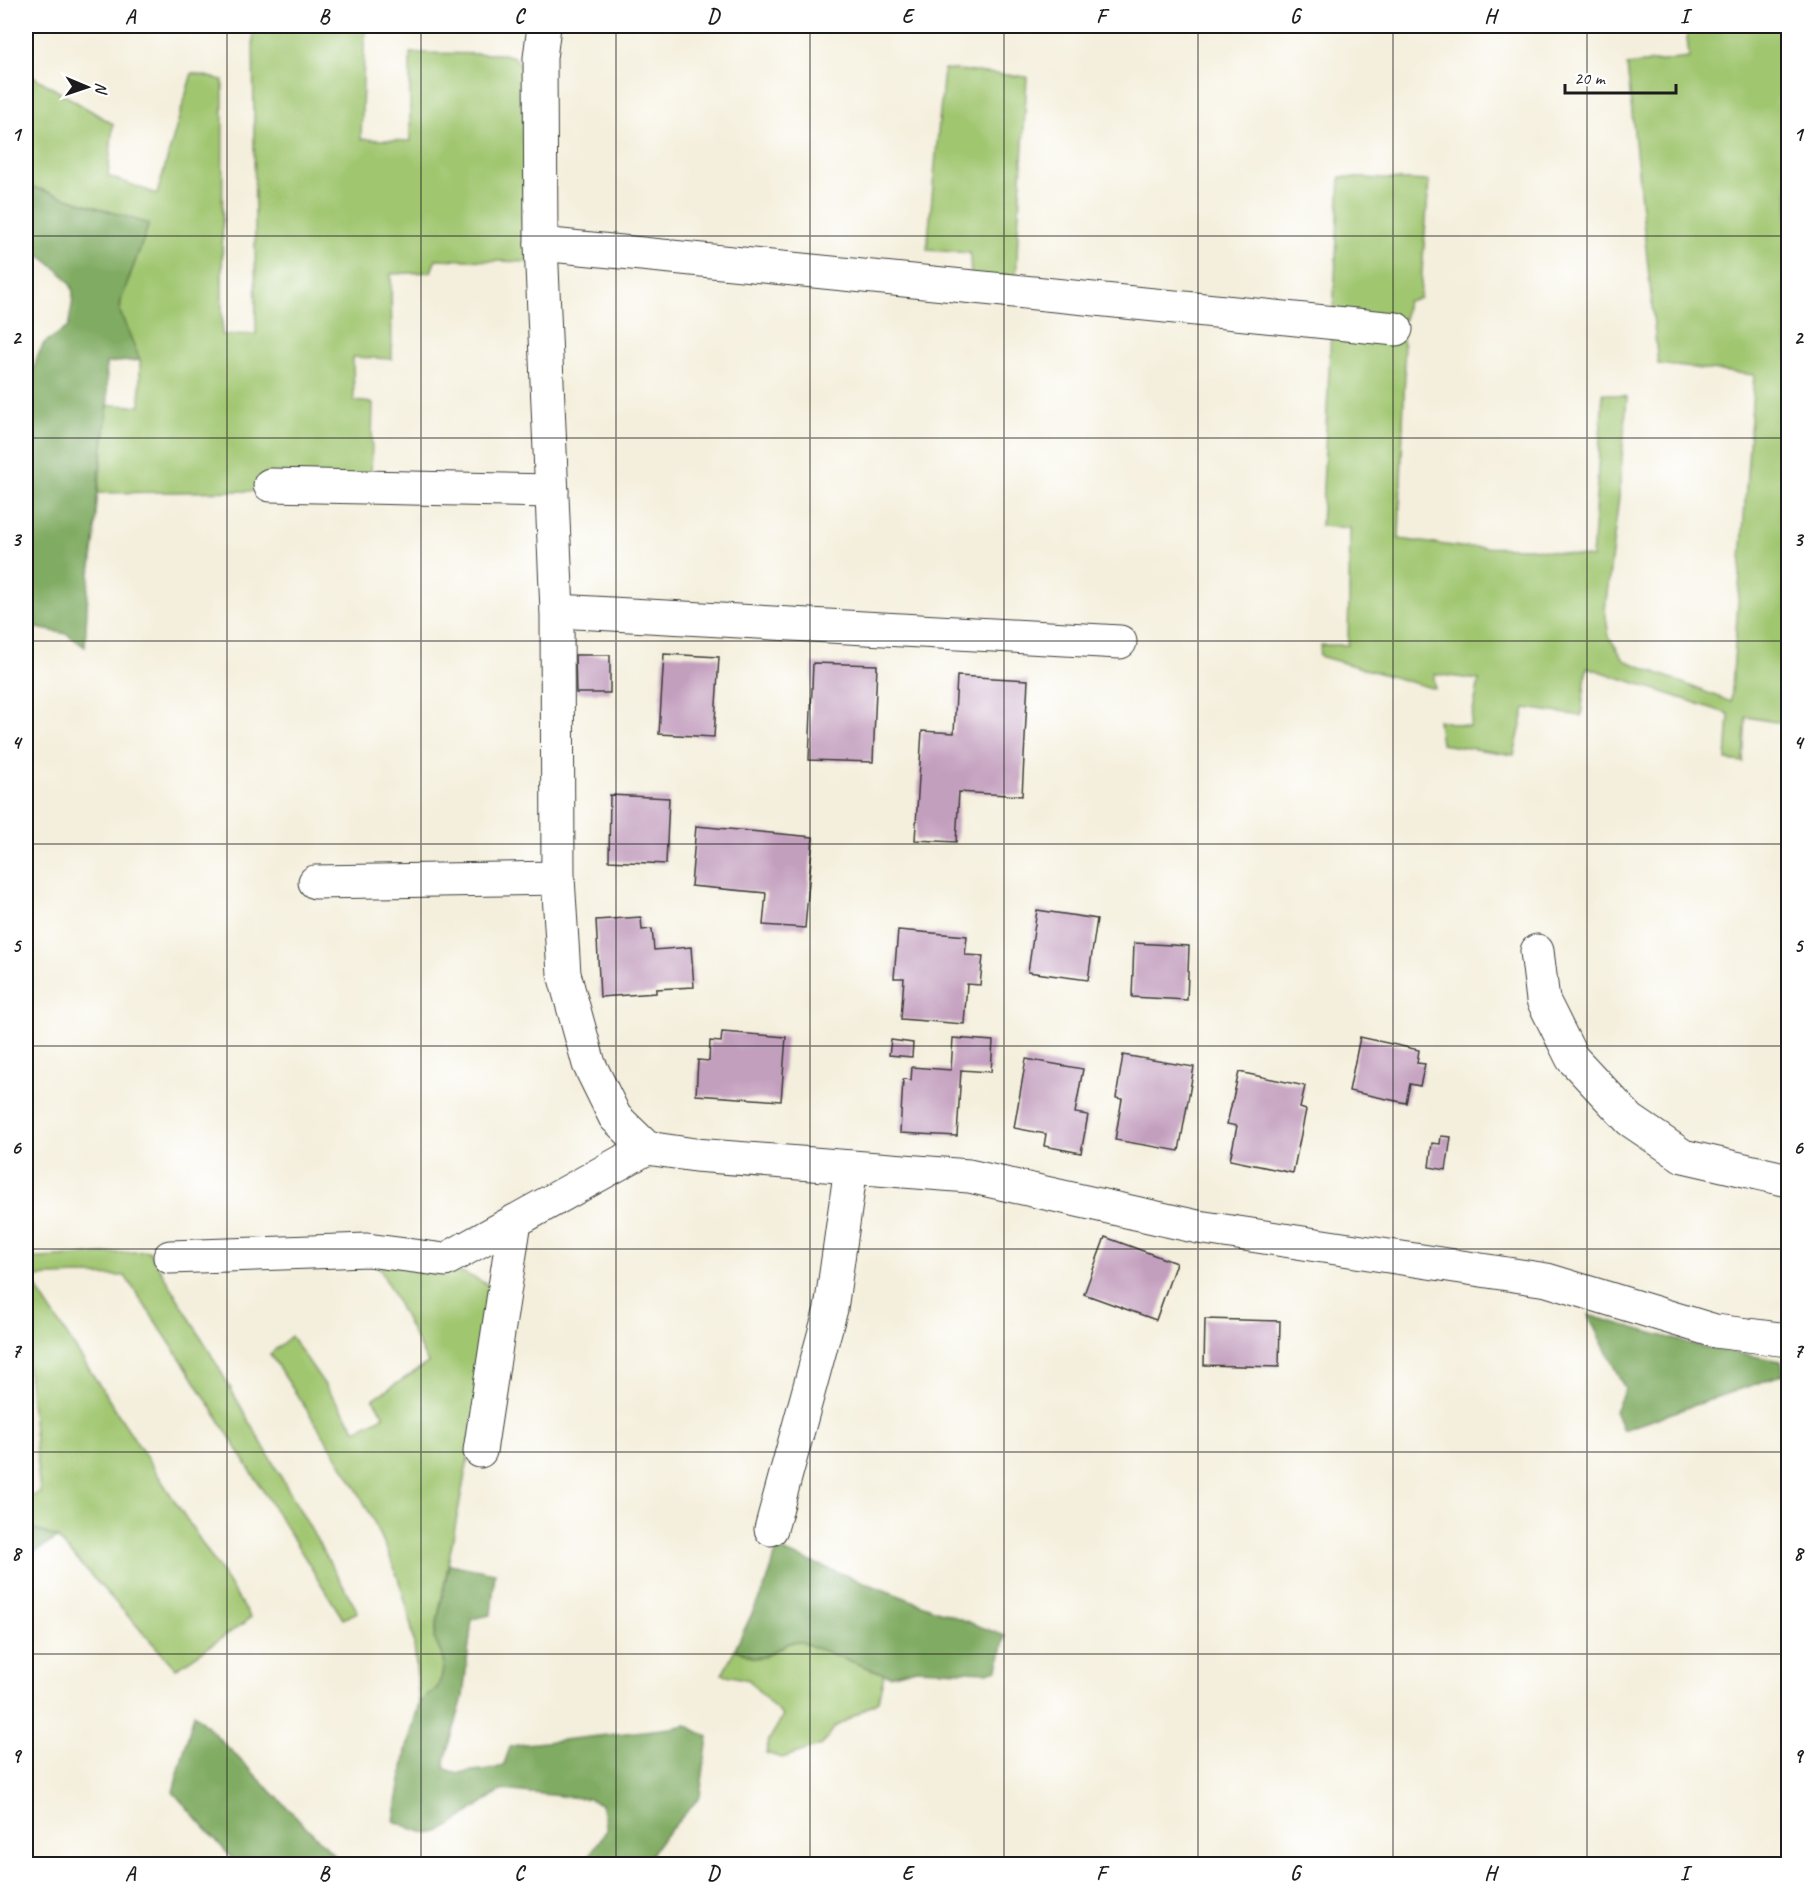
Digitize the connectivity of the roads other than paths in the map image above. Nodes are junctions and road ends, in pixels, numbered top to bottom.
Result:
1 (544, 26) edge
2 (541, 244) junction
3 (1396, 328) dead end
4 (270, 485) dead end
5 (552, 491) junction
6 (557, 611) junction
7 (1120, 642) dead end
8 (558, 878) junction
9 (315, 882) dead end
10 (1537, 951) dead end
11 (647, 1148) junction
12 (851, 1167) junction
13 (1788, 1180) edge
14 (515, 1221) junction
15 (170, 1257) dead end
16 (1788, 1340) edge
17 (480, 1450) dead end
18 (771, 1529) dead end

1 - 2 street
2 - 3 street
2 - 5 street
4 - 5 street
5 - 6 street
6 - 7 street
6 - 8 street
8 - 9 street
8 - 11 street
10 - 13 street
11 - 12 street
11 - 14 street
12 - 16 street
12 - 18 street
14 - 15 street
14 - 17 street

